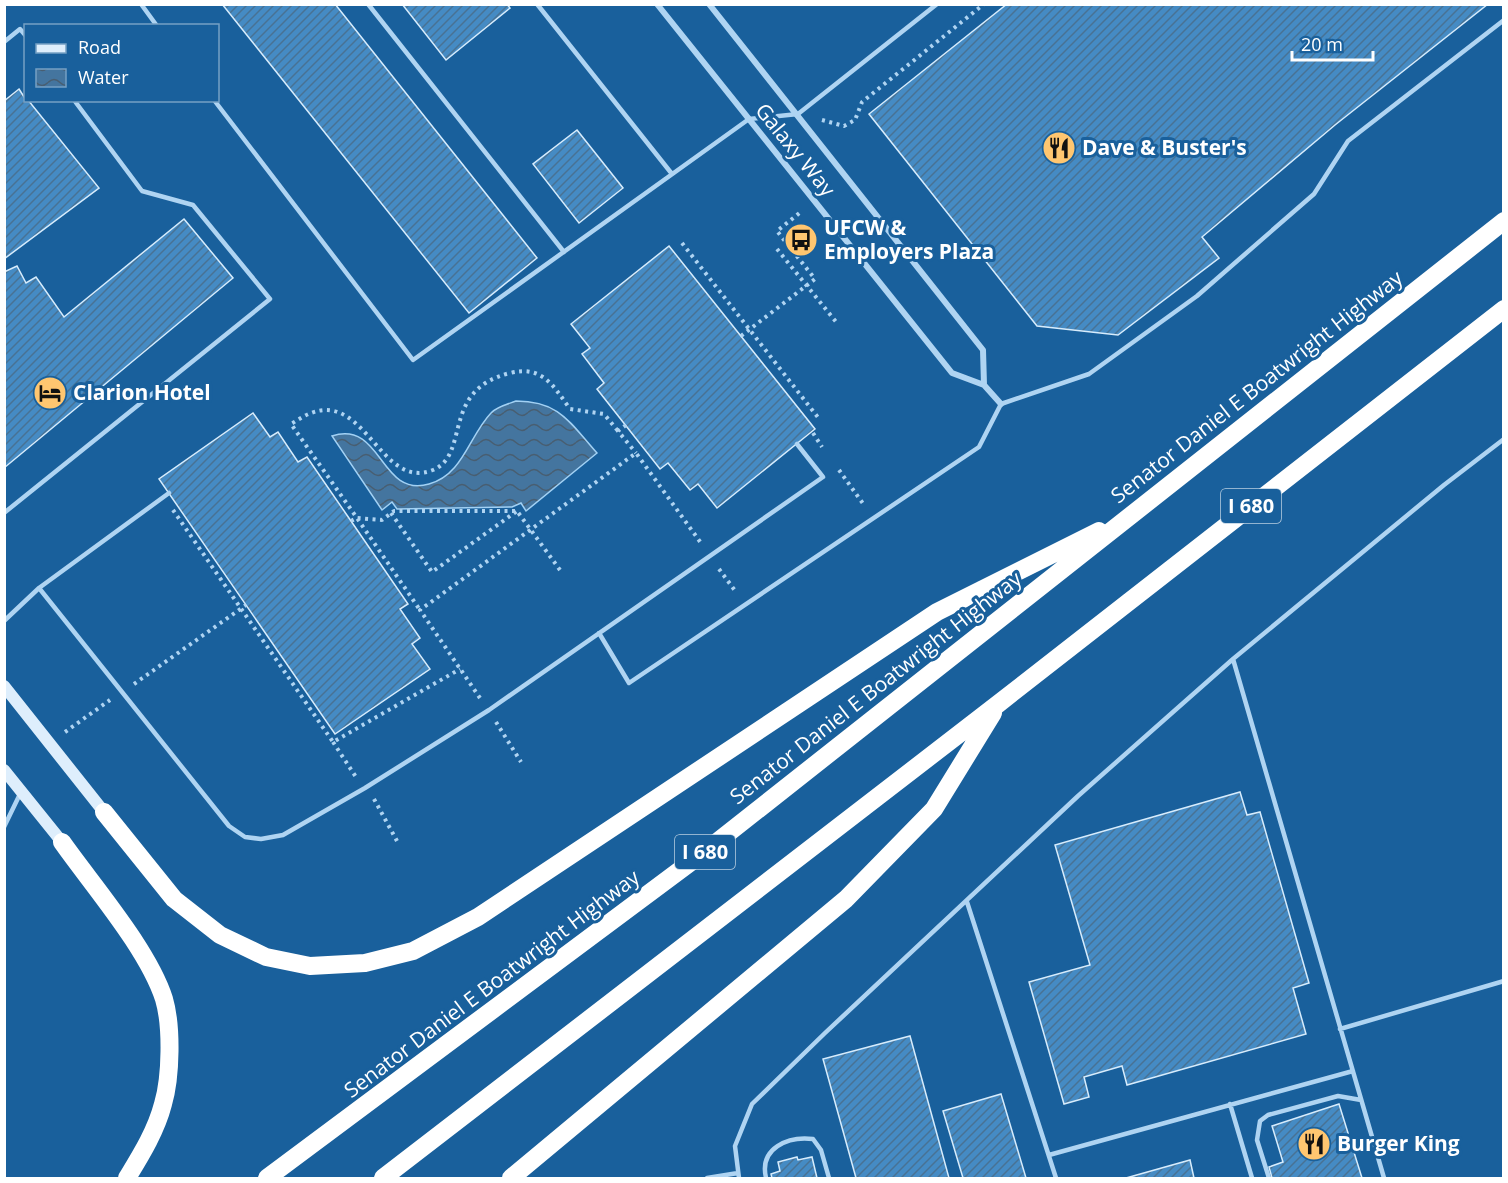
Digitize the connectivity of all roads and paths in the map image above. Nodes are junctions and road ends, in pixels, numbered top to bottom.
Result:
1 (141, 4) edge
2 (368, 4) edge
3 (537, 4) edge
4 (657, 4) edge
5 (709, 4) edge
6 (937, 4) edge
7 (984, 4) edge
8 (1503, 20) edge
9 (156, 24) edge
10 (24, 33) edge
11 (4, 42) edge
12 (75, 102) edge
13 (216, 102) edge
14 (798, 114) junction
15 (749, 118) junction
16 (672, 174) junction
17 (814, 201) junction
18 (1503, 221) edge
19 (682, 243) dead end
20 (777, 249) dead end
21 (564, 252) junction
22 (807, 285) junction
23 (1503, 309) edge
24 (837, 323) dead end
25 (750, 329) junction
26 (741, 336) dead end
27 (984, 385) junction
28 (1001, 404) junction
29 (820, 420) dead end
30 (626, 425) dead end
31 (618, 431) junction
32 (813, 433) dead end
33 (1503, 439) edge
34 (797, 444) dead end
35 (825, 450) dead end
36 (636, 453) junction
37 (837, 467) dead end
38 (169, 493) joint
39 (517, 511) junction
40 (4, 513) edge
41 (391, 513) junction
42 (1133, 514) junction
43 (357, 518) junction
44 (873, 518) junction
45 (351, 521) dead end
46 (529, 530) junction
47 (710, 556) junction
48 (560, 570) dead end
49 (39, 588) junction
50 (246, 605) dead end
51 (745, 605) junction
52 (240, 609) junction
53 (420, 610) junction
54 (4, 621) edge
55 (599, 633) junction
56 (1233, 659) junction
57 (459, 669) junction
58 (4, 686) edge
59 (122, 692) junction
60 (998, 704) junction
61 (489, 710) junction
62 (50, 743) junction
63 (521, 762) dead end
64 (4, 770) edge
65 (21, 791) junction
66 (104, 812) joint
67 (4, 826) edge
68 (62, 842) joint
69 (967, 902) junction
70 (1503, 981) edge
71 (1340, 1029) junction
72 (1353, 1071) junction
73 (1361, 1100) junction
74 (1230, 1104) junction
75 (1048, 1155) junction
76 (738, 1176) edge
77 (127, 1179) edge
78 (267, 1179) edge
79 (383, 1179) edge
80 (512, 1179) edge
81 (707, 1179) edge
82 (766, 1179) edge
83 (829, 1179) edge
84 (1056, 1179) edge
85 (1252, 1179) edge
86 (1269, 1179) edge
87 (1384, 1179) edge

1 - 9 lane
2 - 21 lane
3 - 16 lane
4 - 15 street, Galaxy Way
5 - 14 street, Galaxy Way
6 - 14 lane
7 - 14 path
8 - 28 lane
10 - 11 lane
12 - 40 lane
13 - 21 lane
14 - 15 lane
14 - 27 street, Galaxy Way
15 - 16 lane
15 - 17 street, Galaxy Way
16 - 21 lane
17 - 22 path
17 - 27 street, Galaxy Way
18 - 42 highway, Senator Daniel E Boatwright Highway / I 680
19 - 25 path
20 - 22 path
22 - 24 path
22 - 25 path
23 - 60 highway, I 680
25 - 26 path
25 - 29 path
27 - 28 street, Galaxy Way
28 - 44 lane
30 - 31 path
31 - 36 path
31 - 43 path
32 - 35 path
33 - 56 lane
34 - 47 lane
36 - 46 path
36 - 47 path
37 - 44 path
38 - 49 lane
38 - 52 path
39 - 41 path
39 - 41 path
39 - 46 path
41 - 43 path
42 - 66 highway
42 - 78 highway, Senator Daniel E Boatwright Highway / I 680
43 - 45 path
43 - 53 path
44 - 51 lane
46 - 48 path
46 - 53 path
47 - 51 path
47 - 55 lane
49 - 54 lane
49 - 59 lane
50 - 52 path
51 - 55 lane
52 - 57 path
52 - 59 path
53 - 57 path
55 - 61 lane
56 - 69 lane
56 - 71 lane
57 - 61 path
58 - 62 main road
59 - 61 lane
59 - 62 path
60 - 79 highway, I 680
60 - 80 highway
61 - 63 path
62 - 66 main road
64 - 65 main road
65 - 67 lane
65 - 68 main road
68 - 77 highway
69 - 75 lane
69 - 76 lane
70 - 71 lane
71 - 72 lane
72 - 73 lane
72 - 74 lane
73 - 86 lane
73 - 87 lane
74 - 75 lane
74 - 85 lane
75 - 84 lane
76 - 81 lane
82 - 83 lane

